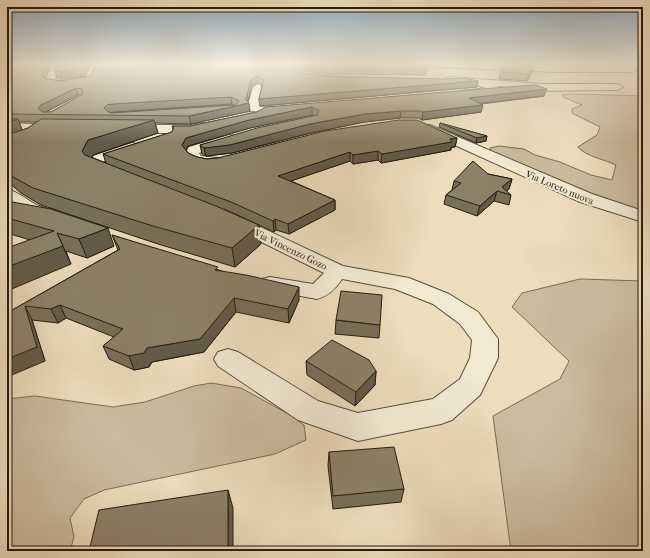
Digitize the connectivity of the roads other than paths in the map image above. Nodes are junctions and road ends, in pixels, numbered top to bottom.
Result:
1 (259, 90) edge
2 (492, 90) edge
3 (458, 94) edge
4 (208, 110) edge
5 (265, 111) junction
6 (231, 120) edge
7 (247, 121) edge
8 (418, 124) edge
9 (212, 125) edge
10 (7, 127) edge
11 (41, 129) junction
12 (71, 129) edge
13 (116, 129) edge
14 (191, 129) junction
15 (239, 136) edge
16 (23, 141) edge
17 (230, 160) edge
18 (129, 179) edge
19 (7, 194) edge
20 (219, 215) edge
21 (643, 217) edge
22 (70, 222) edge
23 (337, 271) junction
24 (247, 279) edge
25 (228, 359) dead end

1 - 5 street
2 - 3 street
4 - 5 street
5 - 6 street
5 - 7 street
8 - 21 street, Via Loreto nuova
9 - 14 street
10 - 11 street
11 - 12 street
11 - 16 street
13 - 14 street
14 - 18 street
15 - 17 street
19 - 22 street
20 - 23 street, Via Vincenzo Gozo
23 - 24 street
23 - 25 street, Via Vincenzo Gozo

